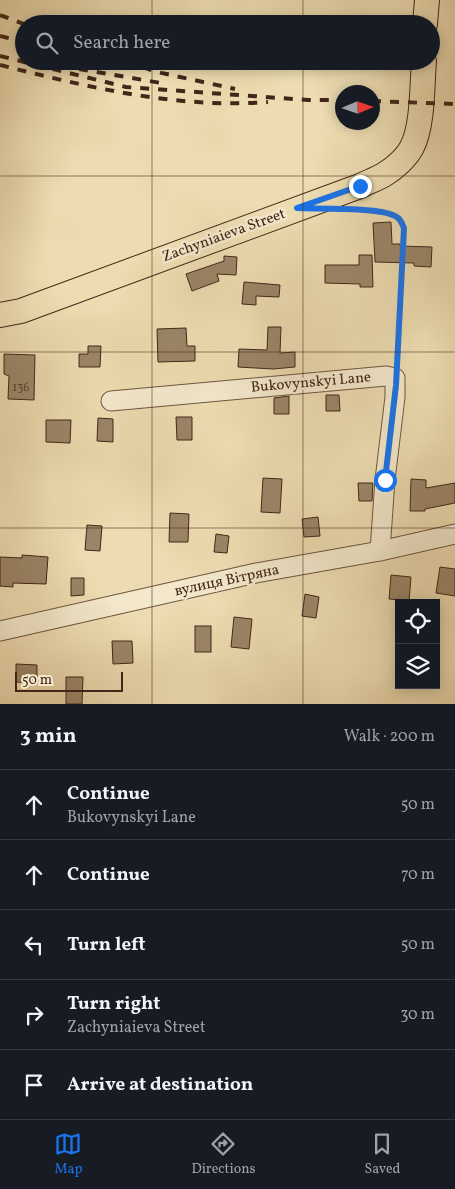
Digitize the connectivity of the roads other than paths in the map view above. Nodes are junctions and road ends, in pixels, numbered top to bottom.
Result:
1 (427, 0) edge
2 (426, 15) edge
3 (423, 70) edge
4 (0, 315) edge
5 (111, 401) dead end
6 (455, 534) edge
7 (380, 551) junction
8 (0, 631) edge

1 - 2 main road
3 - 4 main road, Zachyniaieva Street
5 - 7 street, Bukovynskyi Lane
6 - 7 street, вулиця Вітряна
7 - 8 street, вулиця Вітряна

